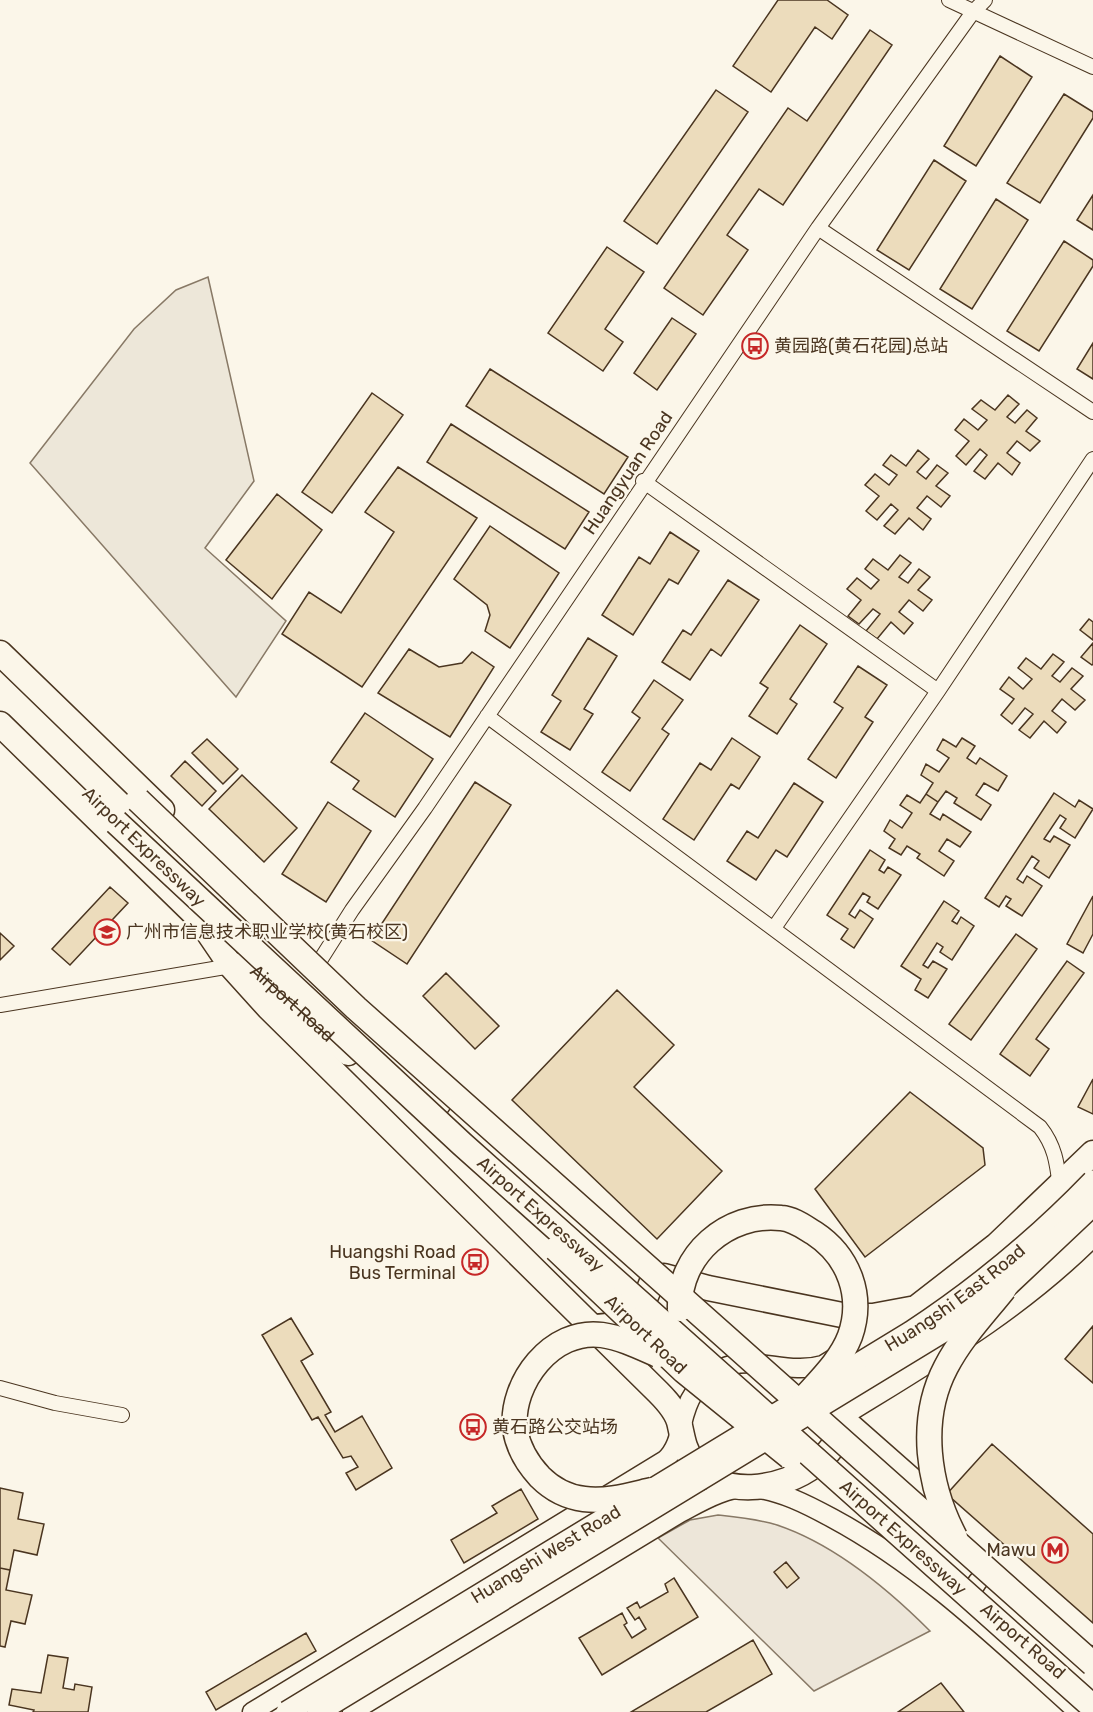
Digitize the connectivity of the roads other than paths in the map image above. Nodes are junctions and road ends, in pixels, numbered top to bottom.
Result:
1 (949, 0) edge
2 (985, 0) edge
3 (974, 12) junction
4 (1093, 68) edge
5 (818, 228) junction
6 (1093, 412) edge
7 (1093, 459) edge
8 (644, 481) junction
9 (0, 653) edge
10 (0, 666) edge
11 (938, 691) junction
12 (0, 708) edge
13 (487, 716) junction
14 (0, 724) edge
15 (225, 871) junction
16 (197, 916) junction
17 (774, 928) junction
18 (321, 959) junction
19 (231, 966) junction
20 (0, 1005) edge
21 (430, 1113) junction
22 (1093, 1153) edge
23 (1093, 1181) edge
24 (1060, 1188) junction
25 (1093, 1205) edge
26 (1093, 1233) edge
27 (649, 1271) junction
28 (1004, 1289) junction
29 (915, 1308) junction
30 (594, 1327) junction
31 (950, 1345) junction
32 (857, 1346) junction
33 (697, 1350) junction
34 (748, 1362) junction
35 (788, 1367) junction
36 (684, 1371) junction
37 (0, 1388) edge
38 (882, 1389) junction
39 (808, 1405) junction
40 (840, 1414) junction
41 (122, 1415) dead end
42 (680, 1425) junction
43 (751, 1488) junction
44 (652, 1490) junction
45 (607, 1497) junction
46 (631, 1542) junction
47 (968, 1560) junction
48 (1008, 1560) junction
49 (967, 1612) junction
50 (1093, 1635) edge
51 (1093, 1665) edge
52 (1093, 1669) edge
53 (1093, 1701) edge
54 (1093, 1707) edge
55 (252, 1712) edge
56 (287, 1712) edge
57 (318, 1712) edge
58 (352, 1712) edge
59 (1078, 1712) edge

1 - 3 street
2 - 3 street, Huangyuan Road
3 - 4 street
3 - 5 street, Huangyuan Road
5 - 6 street
5 - 8 street, Huangyuan Road
7 - 11 street
8 - 11 street
8 - 13 street, Huangyuan Road
9 - 15 highway, Airport Road
10 - 51 highway, Airport Expressway, bridge
11 - 17 street
12 - 54 highway, Airport Expressway, bridge
13 - 17 street
13 - 18 street, Huangyuan Road
14 - 16 highway, Airport Road
15 - 18 highway, Airport Road
15 - 21 highway, Airport Road
16 - 19 highway, Airport Road
16 - 21 highway, Airport Road
17 - 24 street
18 - 27 highway, Airport Road
19 - 20 street
19 - 30 highway, Airport Road
21 - 33 highway, Airport Road, bridge
21 - 36 highway, Airport Road, bridge
22 - 24 highway
23 - 39 main road, Huangshi East Road, bridge
24 - 29 highway
25 - 28 main road, Huangshi East Road, bridge
26 - 31 highway
27 - 29 highway
27 - 30 highway
27 - 34 main road
28 - 39 main road, Huangshi East Road, bridge
28 - 47 highway, bridge
29 - 31 highway
29 - 32 main road
30 - 42 highway, Airport Road
31 - 38 highway
32 - 35 main road
32 - 38 highway
33 - 39 highway, bridge
33 - 47 highway, Airport Road, bridge
34 - 35 main road
34 - 42 main road
35 - 40 main road
36 - 44 highway, bridge
36 - 53 highway, Airport Road, bridge
37 - 41 street
38 - 40 highway
39 - 44 main road, Huangshi West Road, bridge
39 - 57 main road, Huangshi West Road, bridge
40 - 43 highway
40 - 48 main road
42 - 43 highway
42 - 45 main road
43 - 46 main road
43 - 49 main road
44 - 56 main road, Huangshi West Road, bridge
45 - 46 main road
45 - 55 main road
46 - 58 main road
47 - 52 highway, Airport Road, bridge
48 - 49 main road
48 - 50 main road
49 - 59 main road

